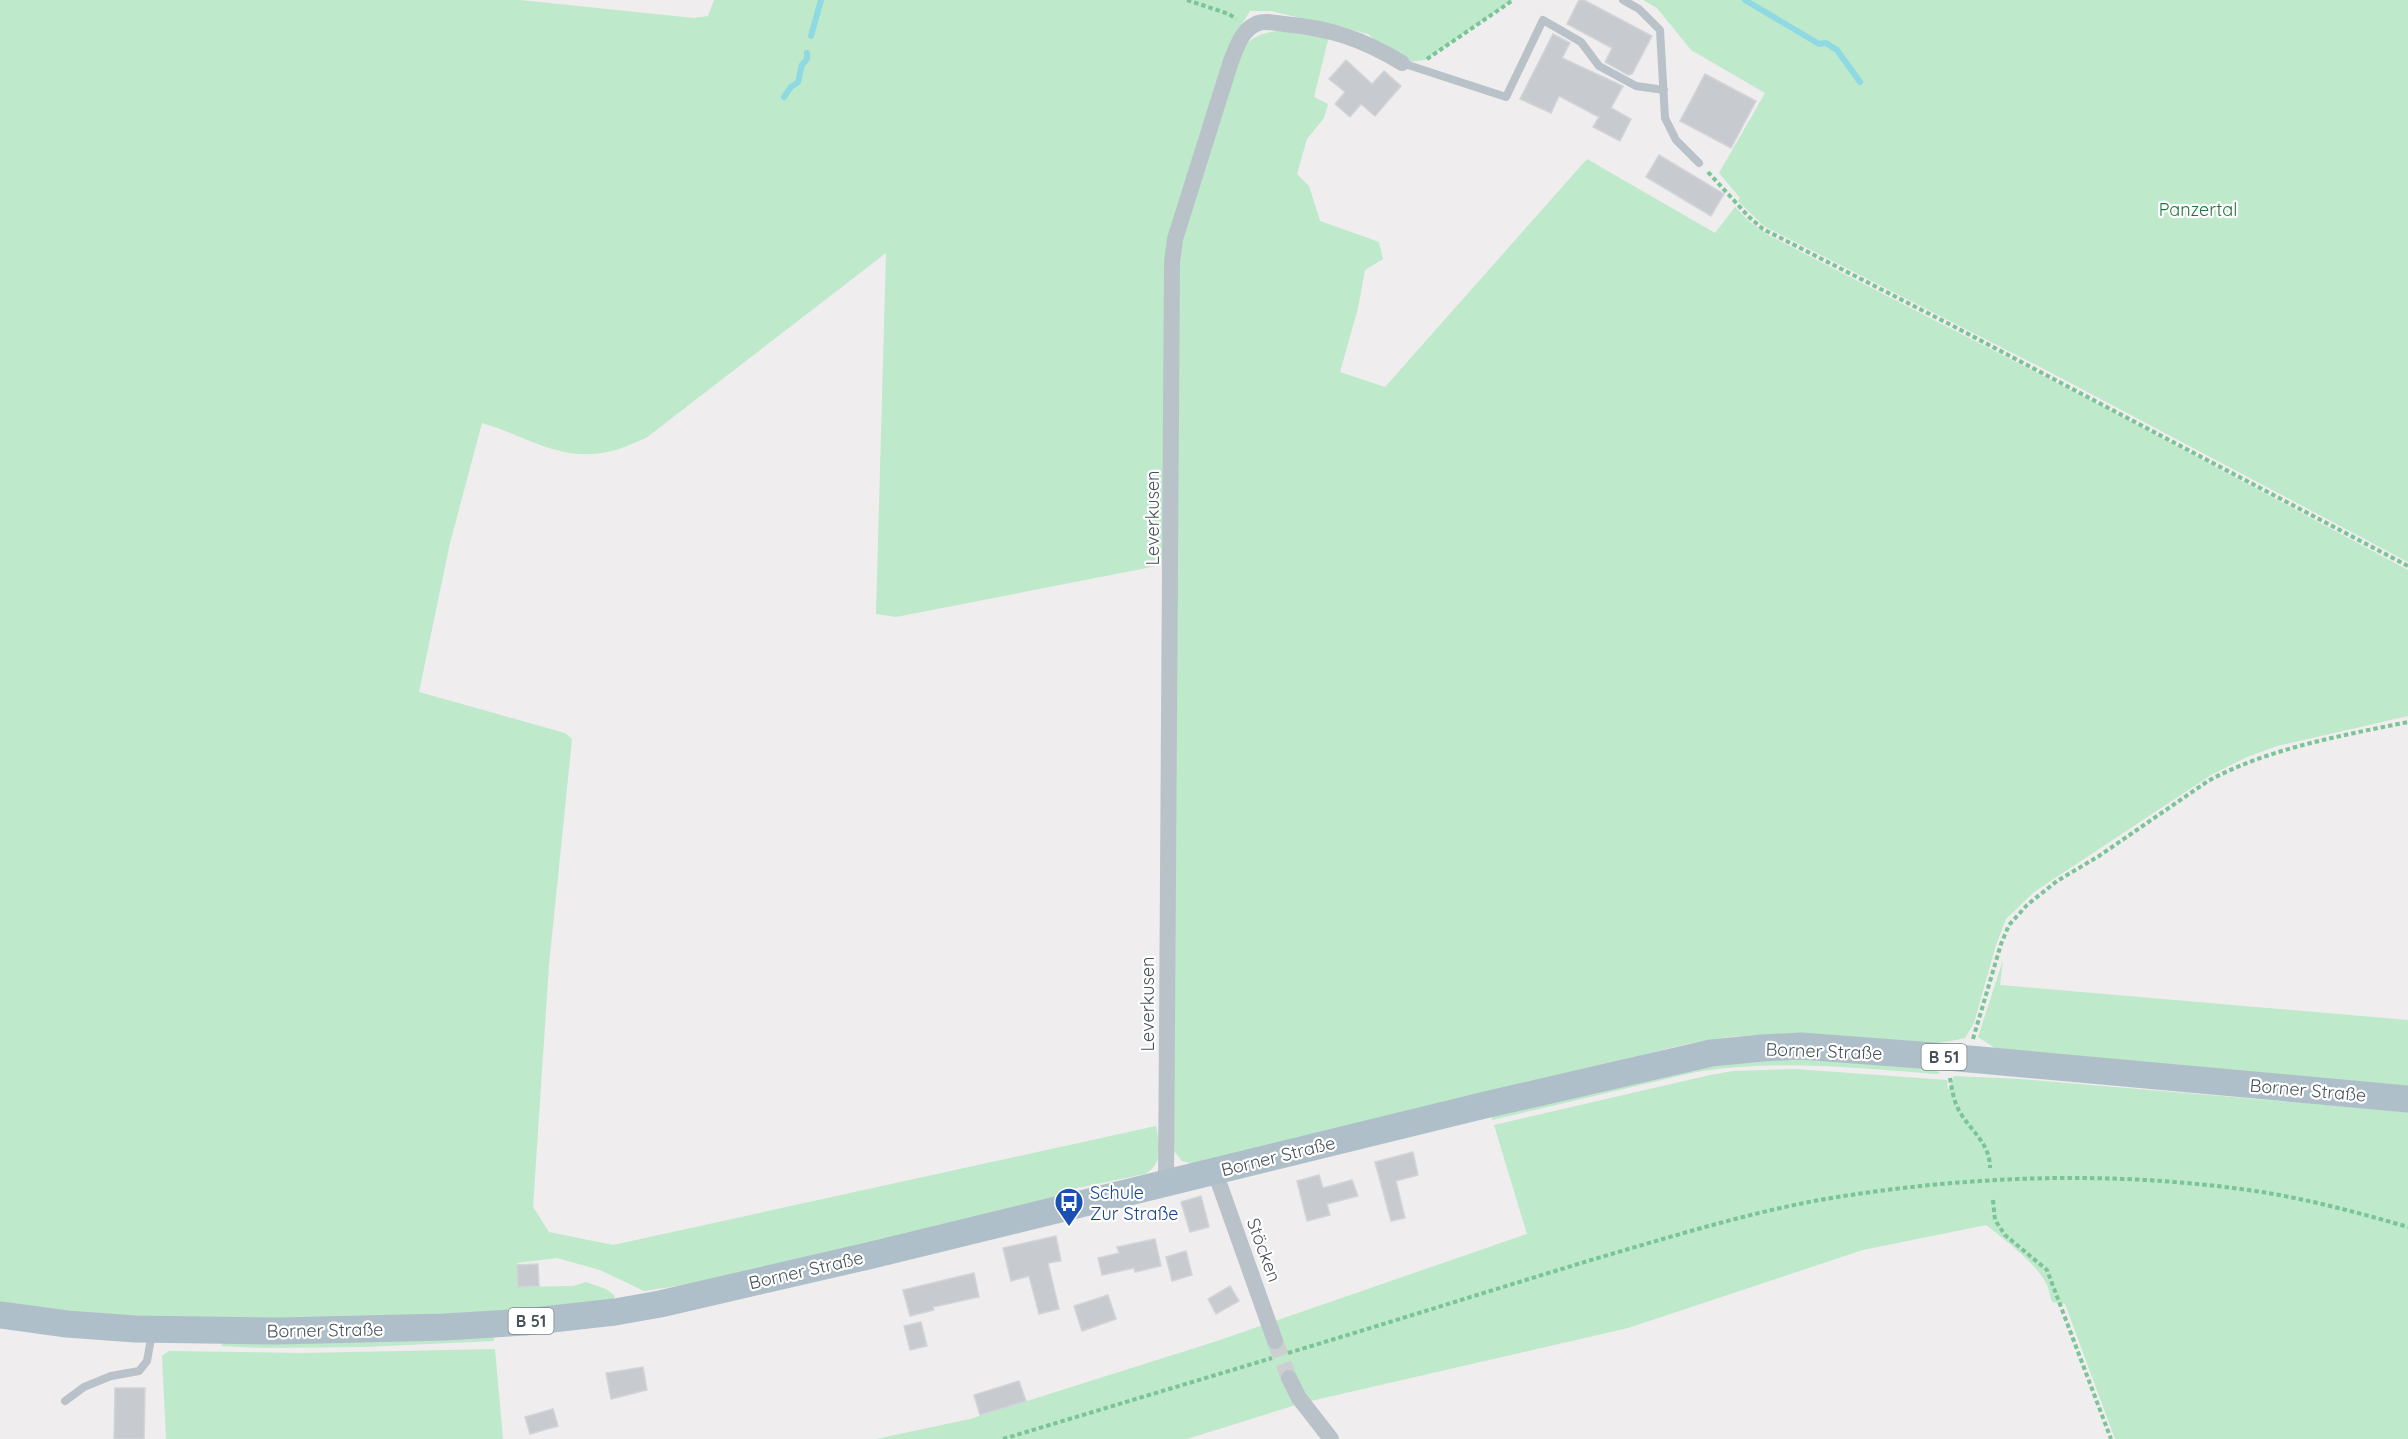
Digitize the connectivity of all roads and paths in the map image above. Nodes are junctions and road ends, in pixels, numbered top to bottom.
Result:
1 (1186, 0) edge
2 (1513, 0) edge
3 (1623, 0) edge
4 (1250, 28) junction
5 (1402, 63) junction
6 (1664, 90) junction
7 (1699, 163) joint
8 (2408, 566) edge
9 (2408, 722) edge
10 (1953, 1070) junction
11 (2408, 1099) edge
12 (1990, 1168) dead end
13 (1215, 1172) junction
14 (1166, 1183) junction
15 (1993, 1200) dead end
16 (2408, 1227) edge
17 (0, 1315) edge
18 (153, 1329) junction
19 (1275, 1341) tunnel mouth
20 (1289, 1378) tunnel mouth
21 (65, 1401) dead end
22 (1003, 1439) edge
23 (1331, 1439) edge
24 (2111, 1439) edge

1 - 4 path
2 - 5 path
3 - 6 lane
4 - 5 street
4 - 14 street, Leverkusen
5 - 6 lane
6 - 7 lane
7 - 8 path
9 - 10 path
10 - 11 main road, Borner Straße / B 51
10 - 12 path
10 - 13 main road, Borner Straße / B 51
13 - 14 main road, Borner Straße / B 51
13 - 19 street, Stöcken
14 - 18 main road, Borner Straße / B 51
15 - 24 path
16 - 22 path
17 - 18 main road, Borner Straße / B 51
18 - 21 lane
20 - 23 street

